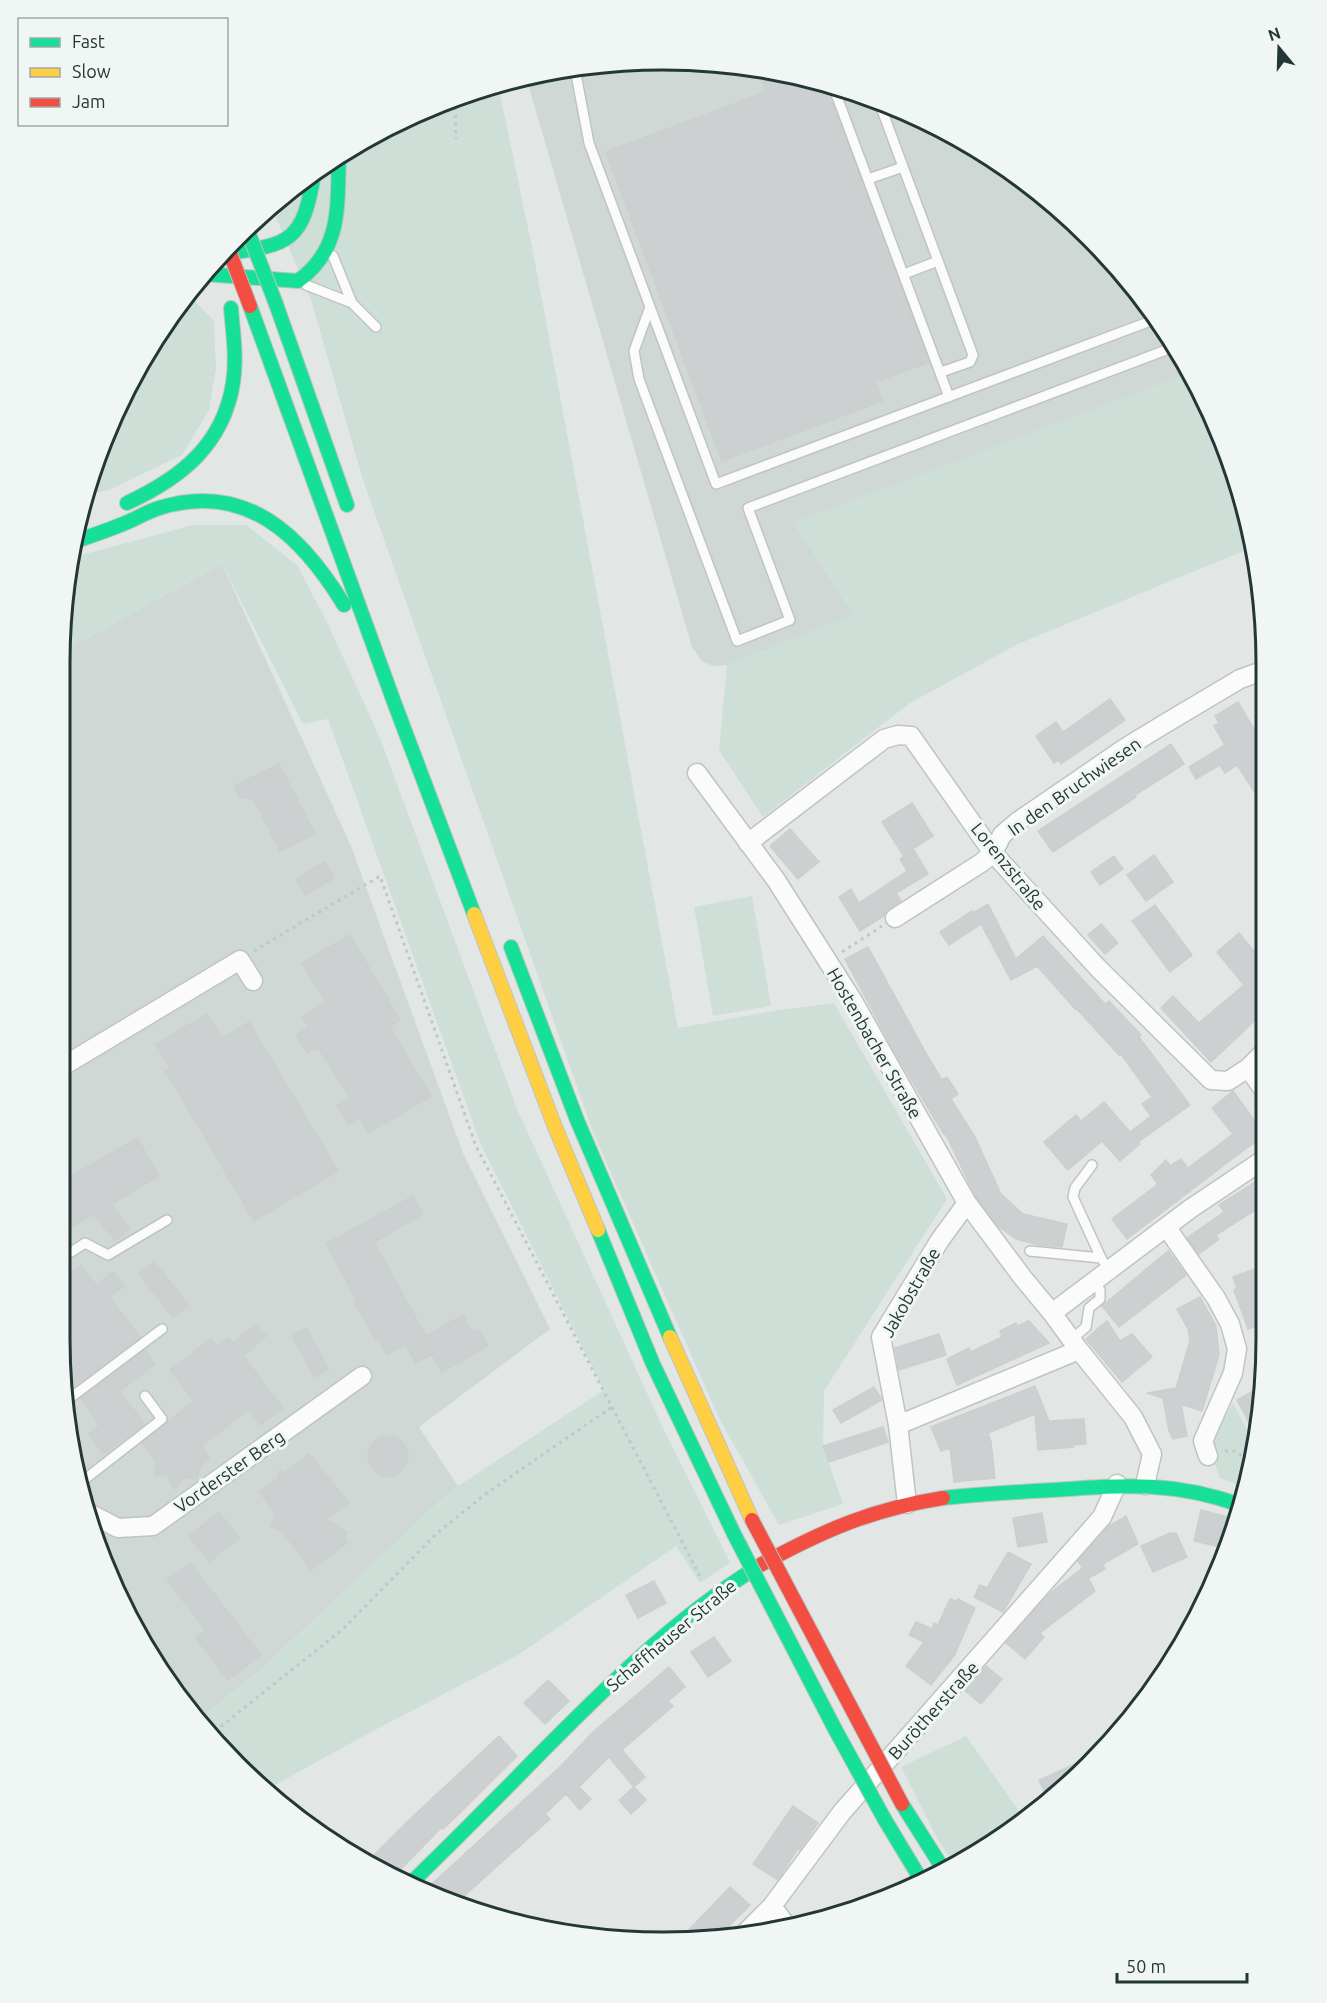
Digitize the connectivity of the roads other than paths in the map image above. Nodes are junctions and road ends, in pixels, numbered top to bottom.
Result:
1 (576, 78) edge
2 (837, 97) edge
3 (883, 113) edge
4 (339, 167) edge
5 (903, 167) junction
6 (868, 179) junction
7 (311, 187) edge
8 (250, 238) edge
9 (330, 247) junction
10 (237, 252) edge
11 (232, 258) edge
12 (938, 261) junction
13 (224, 266) edge
14 (904, 274) junction
15 (216, 275) edge
16 (298, 281) junction
17 (352, 303) junction
18 (650, 307) junction
19 (1148, 322) edge
20 (376, 327) dead end
21 (1167, 350) edge
22 (940, 372) junction
23 (949, 397) junction
24 (112, 510) dead end
25 (352, 519) dead end
26 (84, 538) edge
27 (1256, 673) edge
28 (394, 702) junction
29 (697, 773) dead end
30 (748, 843) junction
31 (993, 853) junction
32 (895, 918) road end
33 (505, 931) dead end
34 (253, 981) dead end
35 (1256, 1060) edge
36 (70, 1062) edge
37 (1248, 1068) junction
38 (1256, 1079) edge
39 (1092, 1165) dead end
40 (1256, 1165) edge
41 (968, 1203) junction
42 (167, 1220) dead end
43 (1167, 1228) junction
44 (1030, 1251) dead end
45 (70, 1253) edge
46 (1105, 1265) junction
47 (1094, 1283) junction
48 (1052, 1313) junction
49 (162, 1329) dead end
50 (1076, 1345) junction
51 (362, 1376) dead end
52 (74, 1395) edge
53 (145, 1396) dead end
54 (898, 1425) junction
55 (1208, 1456) road end
56 (87, 1477) edge
57 (1117, 1485) junction
58 (1145, 1485) junction
59 (1233, 1502) edge
60 (907, 1504) junction
61 (98, 1518) edge
62 (940, 1864) edge
63 (918, 1875) edge
64 (416, 1878) edge
65 (771, 1906) junction
66 (782, 1920) edge
67 (753, 1925) edge

1 - 18 lane
2 - 6 lane
3 - 5 lane
4 - 9 main road
5 - 6 lane
5 - 12 lane
6 - 14 lane
7 - 10 main road
8 - 25 main road, bridge
9 - 16 main road
9 - 17 lane
11 - 28 main road, bridge
12 - 14 lane
12 - 22 lane
13 - 24 main road
14 - 22 lane
15 - 16 main road
16 - 17 lane
17 - 20 lane
18 - 21 lane
18 - 23 lane
19 - 23 lane
22 - 23 lane
26 - 28 main road
27 - 31 street, In den Bruchwiesen
28 - 63 main road, bridge
29 - 30 street, Hostenbacher Straße
30 - 31 street, Lorenzstraße
30 - 41 street, Hostenbacher Straße
31 - 32 street, In den Bruchwiesen
31 - 37 street, Lorenzstraße
33 - 62 main road, bridge
34 - 36 street
35 - 37 street, Lorenzstraße
37 - 38 street
39 - 46 lane
40 - 43 street
41 - 48 street, Hostenbacher Straße
41 - 54 street, Jakobstraße
42 - 45 lane
43 - 46 street
43 - 55 street
44 - 46 lane
46 - 47 street
47 - 48 street
47 - 50 lane
48 - 50 street, Hostenbacher Straße
49 - 52 lane
50 - 54 street
50 - 58 street, Hostenbacher Straße
51 - 61 street, Vorderster Berg
53 - 56 lane
54 - 60 street, Jakobstraße
57 - 58 main road, Schaffhauser Straße
57 - 60 main road, Schaffhauser Straße
57 - 65 street, Burötherstraße
58 - 59 main road, Schaffhauser Straße
60 - 64 main road, Schaffhauser Straße
65 - 66 street
65 - 67 street, Burötherstraße

